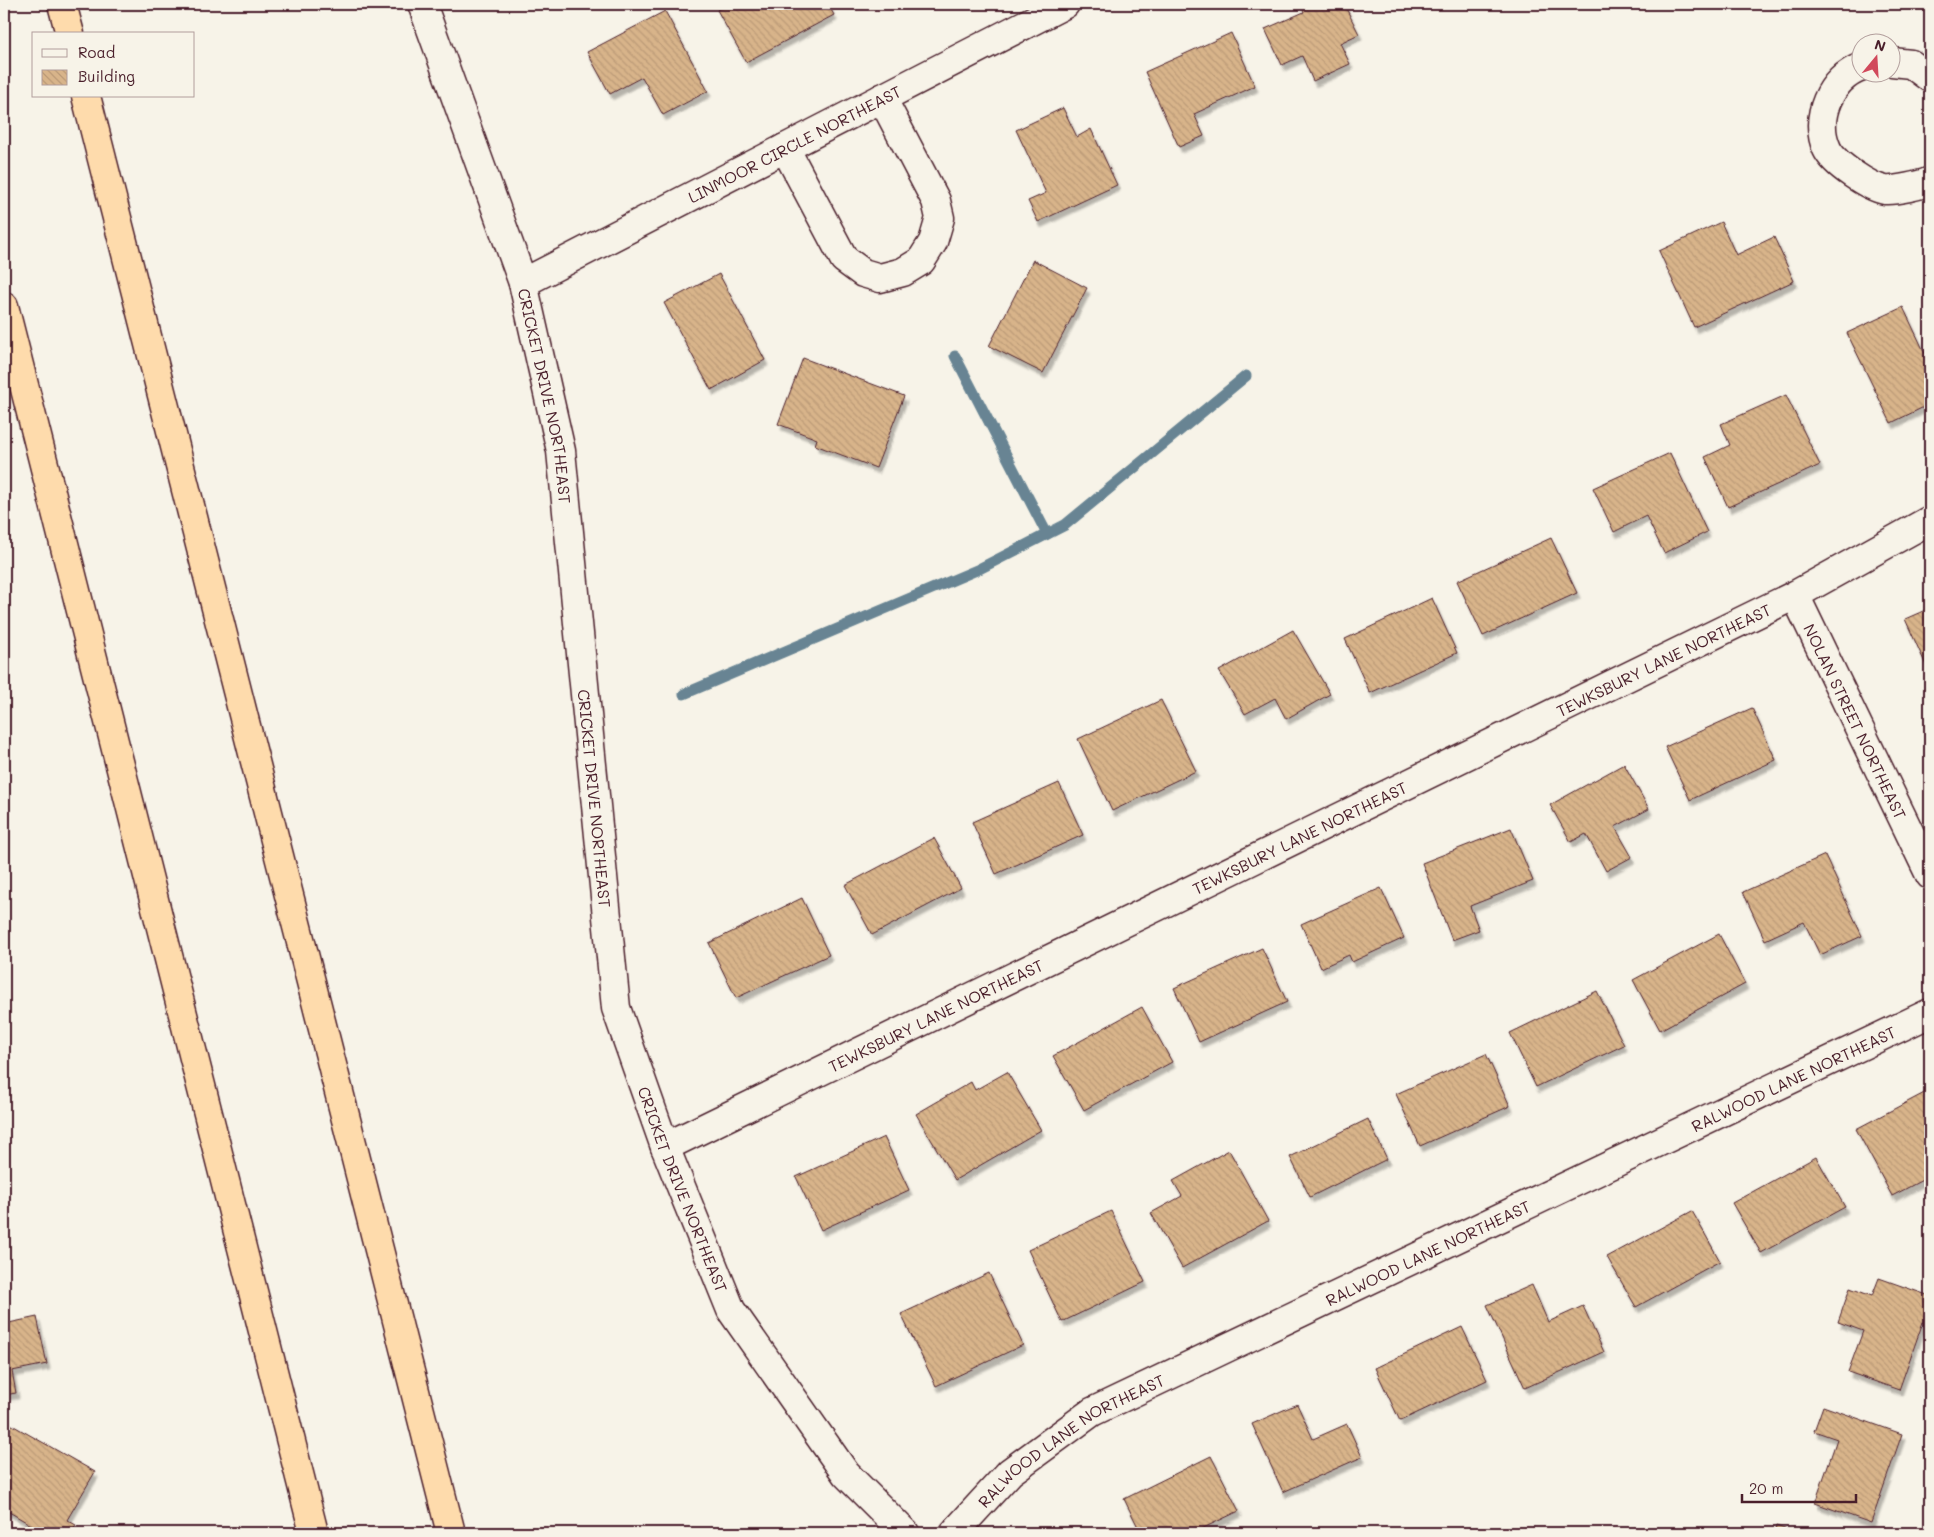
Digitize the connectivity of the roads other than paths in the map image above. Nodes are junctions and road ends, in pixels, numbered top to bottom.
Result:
1 (62, 4) edge
2 (422, 4) edge
3 (1065, 4) edge
4 (69, 32) edge
5 (1902, 63) edge
6 (1852, 70) edge
7 (1930, 78) edge
8 (87, 98) edge
9 (882, 98) junction
10 (785, 148) junction
11 (1930, 181) edge
12 (523, 282) junction
13 (4, 306) edge
14 (1930, 520) edge
15 (1795, 595) junction
16 (1930, 875) edge
17 (1930, 1013) edge
18 (665, 1147) junction
19 (314, 1533) edge
20 (451, 1533) edge
21 (905, 1533) edge
22 (954, 1533) edge

1 - 4 highway
2 - 12 street, CRICKET DRIVE NORTHEAST
3 - 9 street, LINMOOR CIRCLE NORTHEAST
5 - 7 street
6 - 11 street
8 - 20 highway
9 - 10 street, LINMOOR CIRCLE NORTHEAST
9 - 10 street
10 - 12 street, LINMOOR CIRCLE NORTHEAST
12 - 18 street, CRICKET DRIVE NORTHEAST
13 - 19 highway
14 - 15 street, TEWKSBURY LANE NORTHEAST
15 - 16 street, NOLAN STREET NORTHEAST
15 - 18 street, TEWKSBURY LANE NORTHEAST
17 - 22 street, RALWOOD LANE NORTHEAST
18 - 21 street, CRICKET DRIVE NORTHEAST

